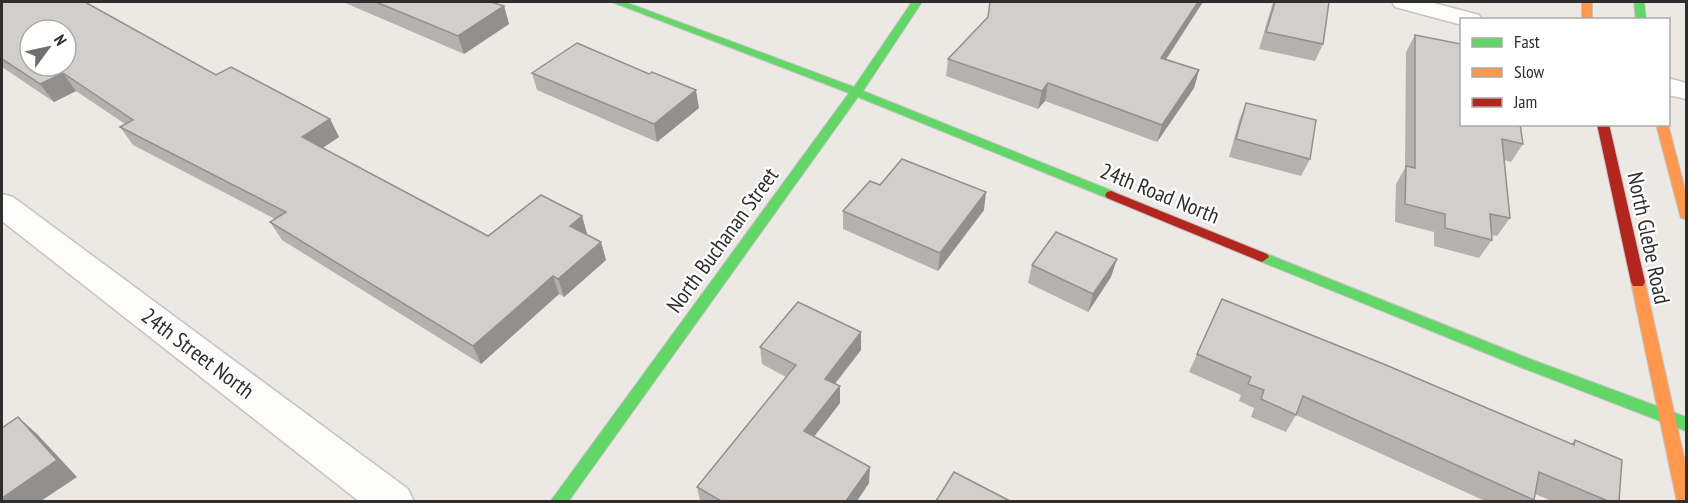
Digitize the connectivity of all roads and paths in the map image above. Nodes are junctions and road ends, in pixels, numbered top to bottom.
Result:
1 (617, 2) edge
2 (917, 2) edge
3 (1404, 2) edge
4 (1587, 2) edge
5 (1639, 2) edge
6 (1463, 18) edge
7 (1587, 18) edge
8 (1641, 18) edge
9 (1670, 87) edge
10 (1686, 91) edge
11 (856, 92) junction
12 (1603, 126) edge
13 (1663, 126) edge
14 (2, 206) edge
15 (1686, 215) edge
16 (1667, 417) junction
17 (1686, 424) edge
18 (393, 501) edge
19 (558, 501) edge
20 (1686, 501) edge

1 - 11 street, 24th Road North
2 - 11 street, North Buchanan Street
3 - 6 street
4 - 7 street
5 - 8 street
9 - 10 street
11 - 16 street, 24th Road North
11 - 19 street, North Buchanan Street
12 - 16 street, North Glebe Road
13 - 15 street, North Glebe Road
14 - 18 street, 24th Street North
16 - 17 street, 24th Road North
16 - 20 street, North Glebe Road

